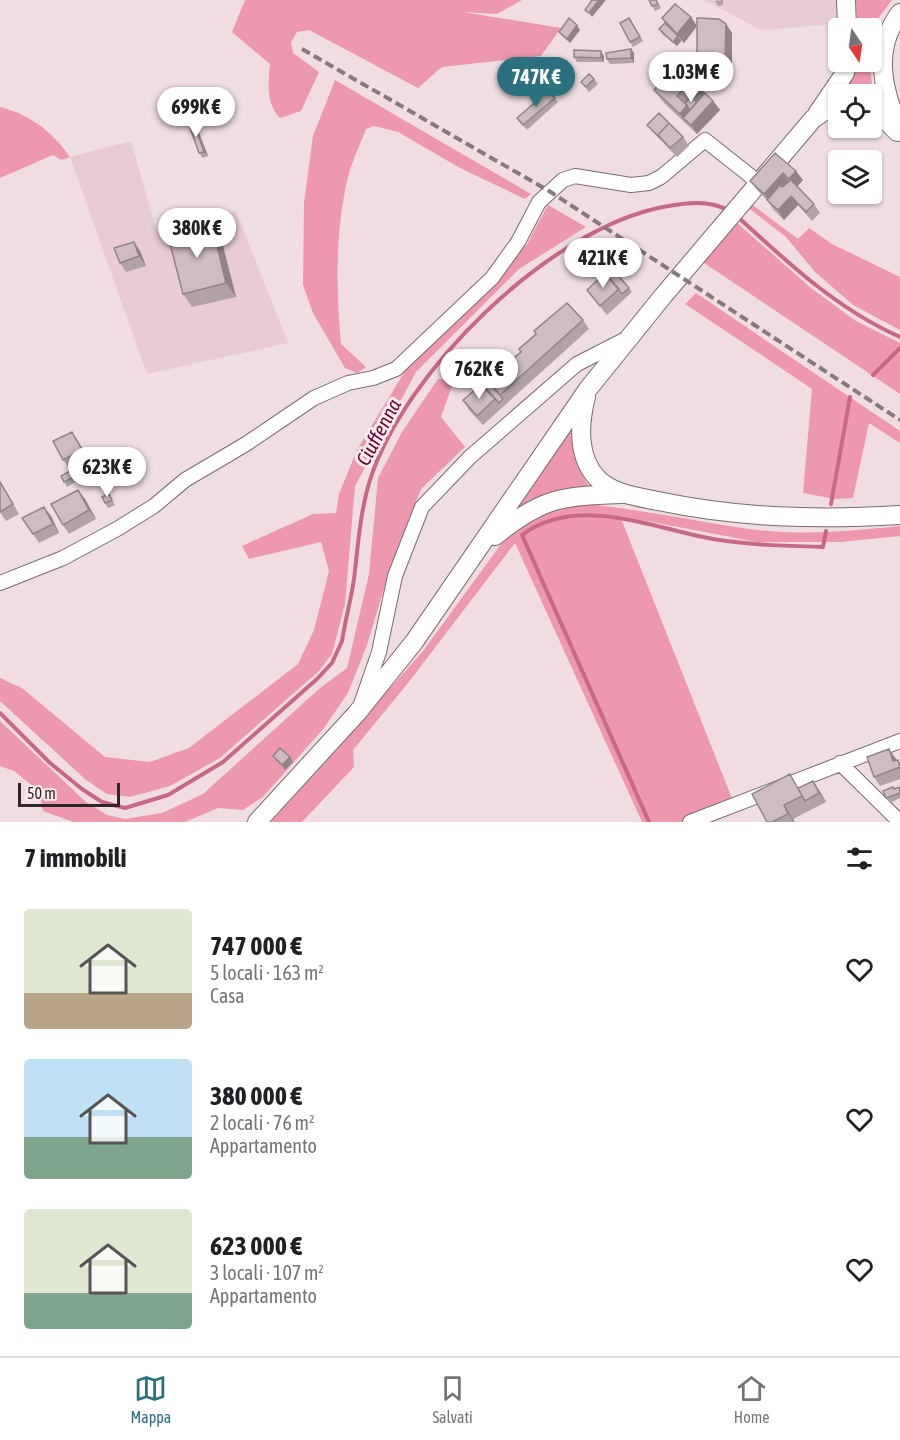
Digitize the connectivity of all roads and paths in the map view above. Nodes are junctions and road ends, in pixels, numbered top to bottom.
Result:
1 (846, 0) edge
2 (900, 13) edge
3 (847, 18) edge
4 (845, 72) edge
5 (828, 109) edge
6 (882, 116) edge
7 (813, 119) junction
8 (900, 130) edge
9 (900, 135) edge
10 (758, 182) junction
11 (630, 337) junction
12 (588, 390) junction
13 (627, 494) junction
14 (900, 515) edge
15 (480, 549) junction
16 (0, 583) edge
17 (357, 713) junction
18 (900, 741) edge
19 (840, 763) junction
20 (257, 822) edge
21 (690, 822) edge
22 (900, 822) edge

1 - 3 main road
2 - 8 main road
4 - 7 main road
5 - 7 main road
6 - 9 main road
7 - 10 main road
10 - 11 main road
10 - 16 street
11 - 12 main road
11 - 17 street
12 - 13 main road
12 - 15 main road
13 - 14 main road
13 - 15 main road
15 - 17 main road
17 - 20 main road
18 - 19 street
19 - 21 street
19 - 22 street

